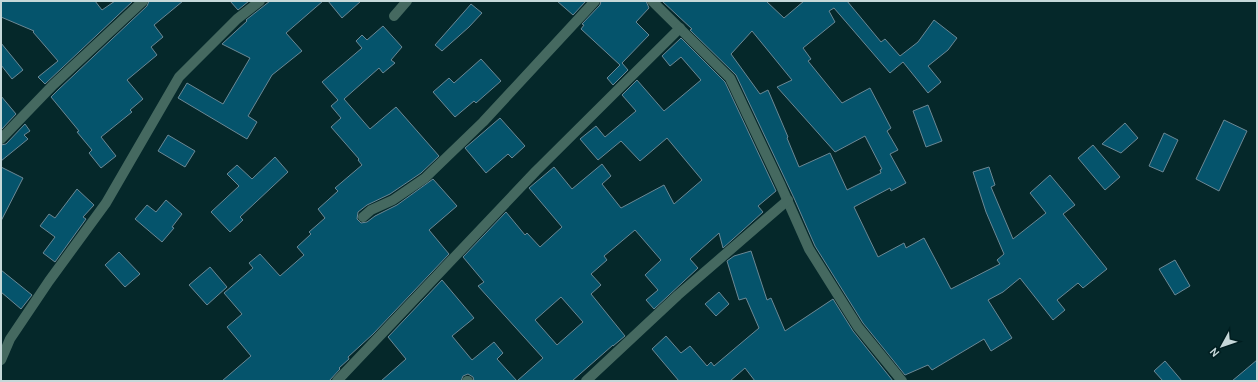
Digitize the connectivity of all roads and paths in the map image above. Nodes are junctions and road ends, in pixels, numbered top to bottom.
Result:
1 (143, 1) edge
2 (260, 1) edge
3 (407, 1) edge
4 (596, 1) edge
5 (652, 1) edge
6 (394, 16) dead end
7 (680, 28) junction
8 (1, 139) edge
9 (788, 200) junction
10 (363, 218) dead end
11 (1, 360) edge
12 (337, 381) edge
13 (586, 381) edge
14 (902, 381) edge

1 - 8 street
2 - 11 street
3 - 6 street
4 - 10 street
5 - 7 street
7 - 9 street
7 - 12 street
9 - 13 street
9 - 14 street

